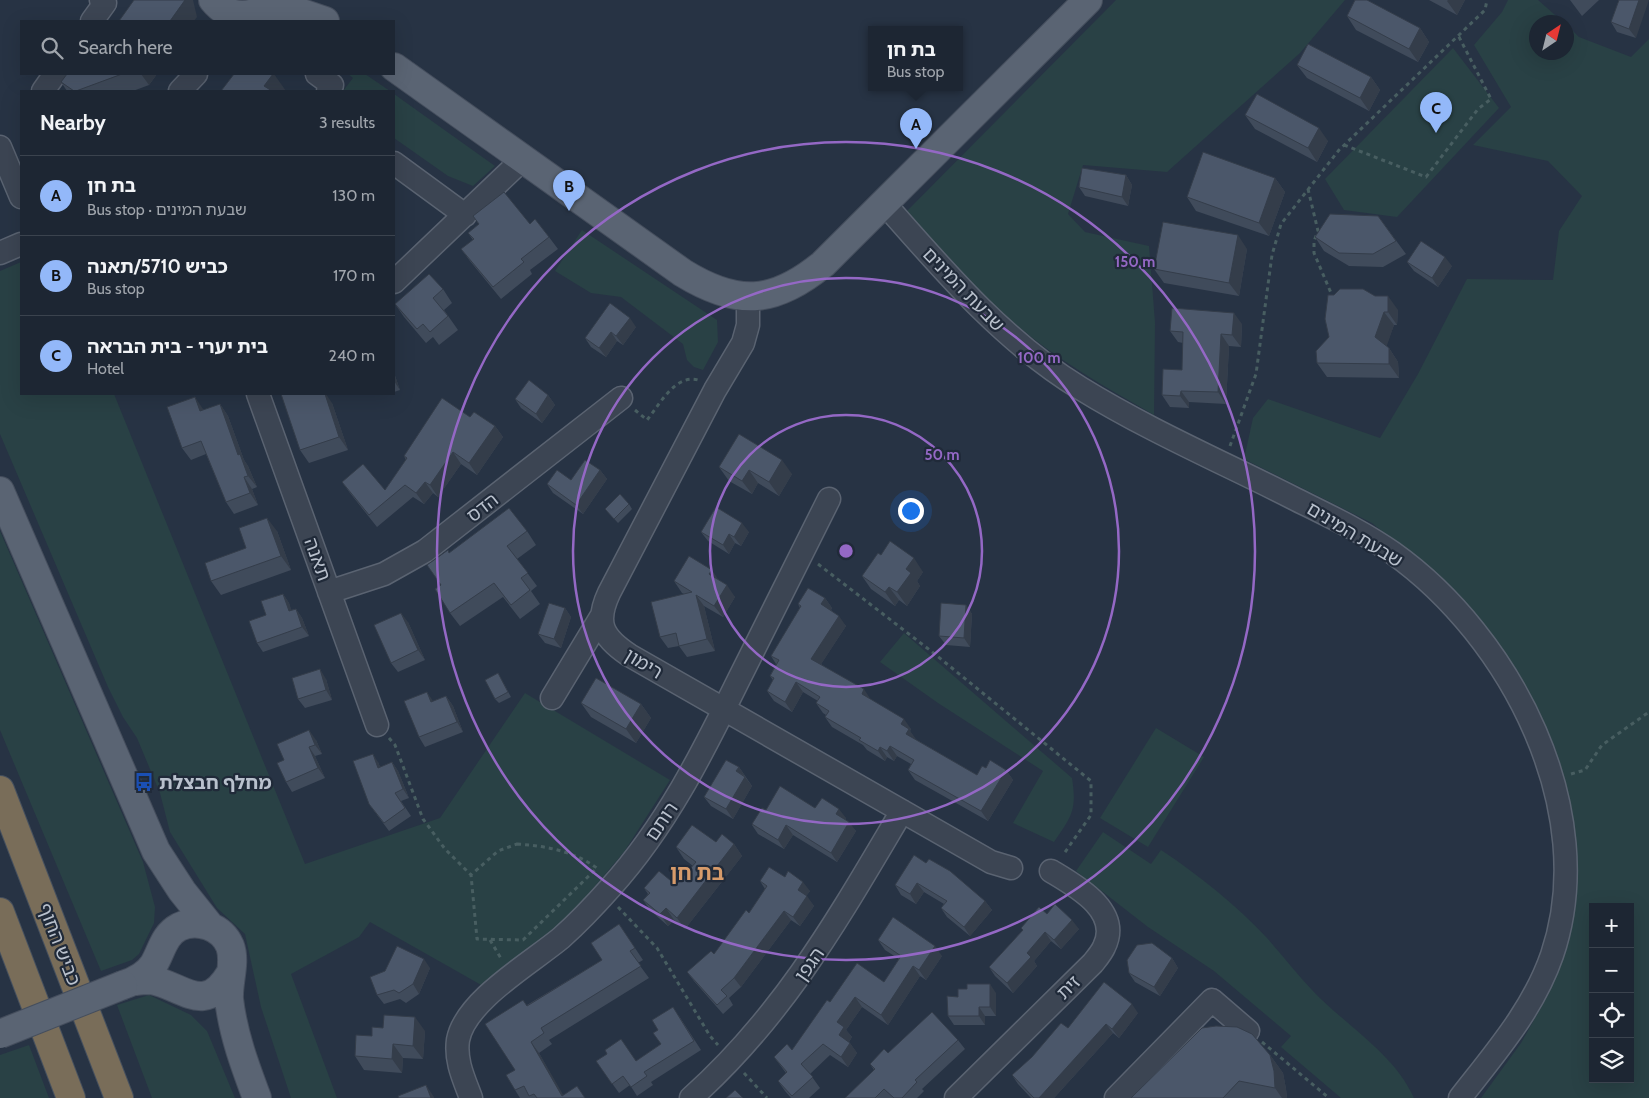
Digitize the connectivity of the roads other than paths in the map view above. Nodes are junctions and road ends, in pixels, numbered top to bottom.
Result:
1 (101, 0) edge
2 (212, 0) edge
3 (304, 0) edge
4 (1088, 0) edge
5 (258, 11) edge
6 (93, 20) edge
7 (215, 20) edge
8 (322, 20) edge
9 (330, 20) edge
10 (395, 68) edge
11 (54, 75) edge
12 (195, 75) edge
13 (318, 75) edge
14 (44, 90) edge
15 (181, 90) edge
16 (329, 90) edge
17 (0, 146) edge
18 (523, 159) junction
19 (395, 164) edge
20 (12, 187) edge
21 (884, 203) junction
22 (465, 215) junction
23 (395, 281) edge
24 (748, 297) junction
25 (258, 395) edge
26 (621, 398) road end
27 (0, 491) edge
28 (829, 499) dead end
29 (329, 592) junction
30 (601, 617) junction
31 (552, 698) dead end
32 (724, 709) junction
33 (377, 725) road end
34 (0, 790) edge
35 (902, 811) junction
36 (156, 851) junction
37 (1011, 868) dead end
38 (1051, 870) road end
39 (0, 912) edge
40 (210, 926) junction
41 (163, 945) junction
42 (230, 974) junction
43 (130, 983) junction
44 (184, 993) junction
45 (1248, 1030) edge
46 (0, 1034) edge
47 (238, 1044) junction
48 (71, 1098) edge
49 (119, 1098) edge
50 (256, 1098) edge
51 (471, 1098) edge
52 (691, 1098) edge
53 (956, 1098) edge
54 (1116, 1098) edge
55 (1460, 1098) edge

1 - 6 street
2 - 5 main road
2 - 7 street
3 - 9 main road
4 - 21 main road
5 - 8 main road
10 - 18 main road
11 - 14 street
12 - 15 street
13 - 16 street
17 - 20 street
18 - 22 street
18 - 24 main road
19 - 22 street
21 - 24 main road
21 - 55 street, שבעת המינים
22 - 23 street
24 - 30 street
25 - 29 street, תאנה
26 - 29 street, הדס
27 - 36 main road
28 - 32 street, רותם
29 - 33 street, תאנה
30 - 31 street
30 - 32 street, רימון
32 - 35 street, רימון
32 - 51 street, רותם
34 - 49 highway, כביש החוף
35 - 37 street, רימון
35 - 52 street, הגפן
36 - 40 main road
36 - 41 main road
38 - 53 street, זית
39 - 48 highway
40 - 41 main road
40 - 42 main road
41 - 43 main road
41 - 44 main road
42 - 44 main road
42 - 47 main road
43 - 44 main road
43 - 46 main road, bridge
44 - 47 main road
45 - 54 street
47 - 50 main road

